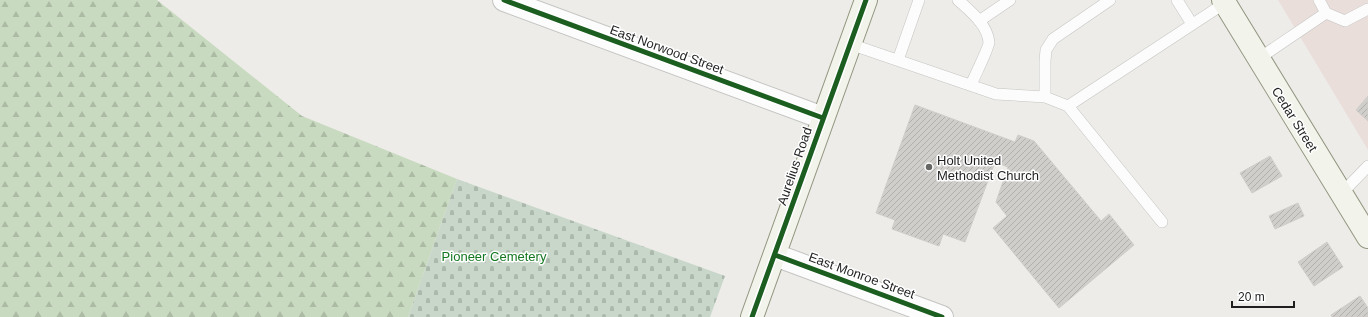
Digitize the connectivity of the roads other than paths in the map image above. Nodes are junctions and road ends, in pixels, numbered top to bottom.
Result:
1 (504, 0) edge
2 (866, 0) edge
3 (920, 0) edge
4 (958, 0) edge
5 (1010, 0) edge
6 (1110, 0) edge
7 (1177, 0) edge
8 (1319, 0) edge
9 (1224, 2) edge
10 (1368, 10) edge
11 (1326, 13) junction
12 (979, 21) junction
13 (1192, 24) junction
14 (850, 44) junction
15 (1258, 59) junction
16 (898, 60) junction
17 (971, 85) junction
18 (1045, 97) junction
19 (1068, 106) junction
20 (823, 118) junction
21 (1368, 166) edge
22 (1341, 194) junction
23 (1162, 222) dead end
24 (1368, 237) edge
25 (775, 255) junction
26 (752, 317) edge
27 (942, 317) edge

1 - 20 street, East Norwood Street
2 - 14 street, Aurelius Road
3 - 16 lane
4 - 12 lane
5 - 12 lane
6 - 18 lane
7 - 13 lane
8 - 11 lane
9 - 13 lane
9 - 15 street, Cedar Street
10 - 11 lane
11 - 15 lane
12 - 17 lane
13 - 19 lane
14 - 16 lane
14 - 20 street, Aurelius Road
15 - 22 street, Cedar Street
16 - 17 lane
17 - 18 lane
18 - 19 lane
19 - 23 lane
20 - 25 street, Aurelius Road
21 - 22 lane
22 - 24 street, Cedar Street
25 - 26 street, Aurelius Road
25 - 27 street, East Monroe Street

